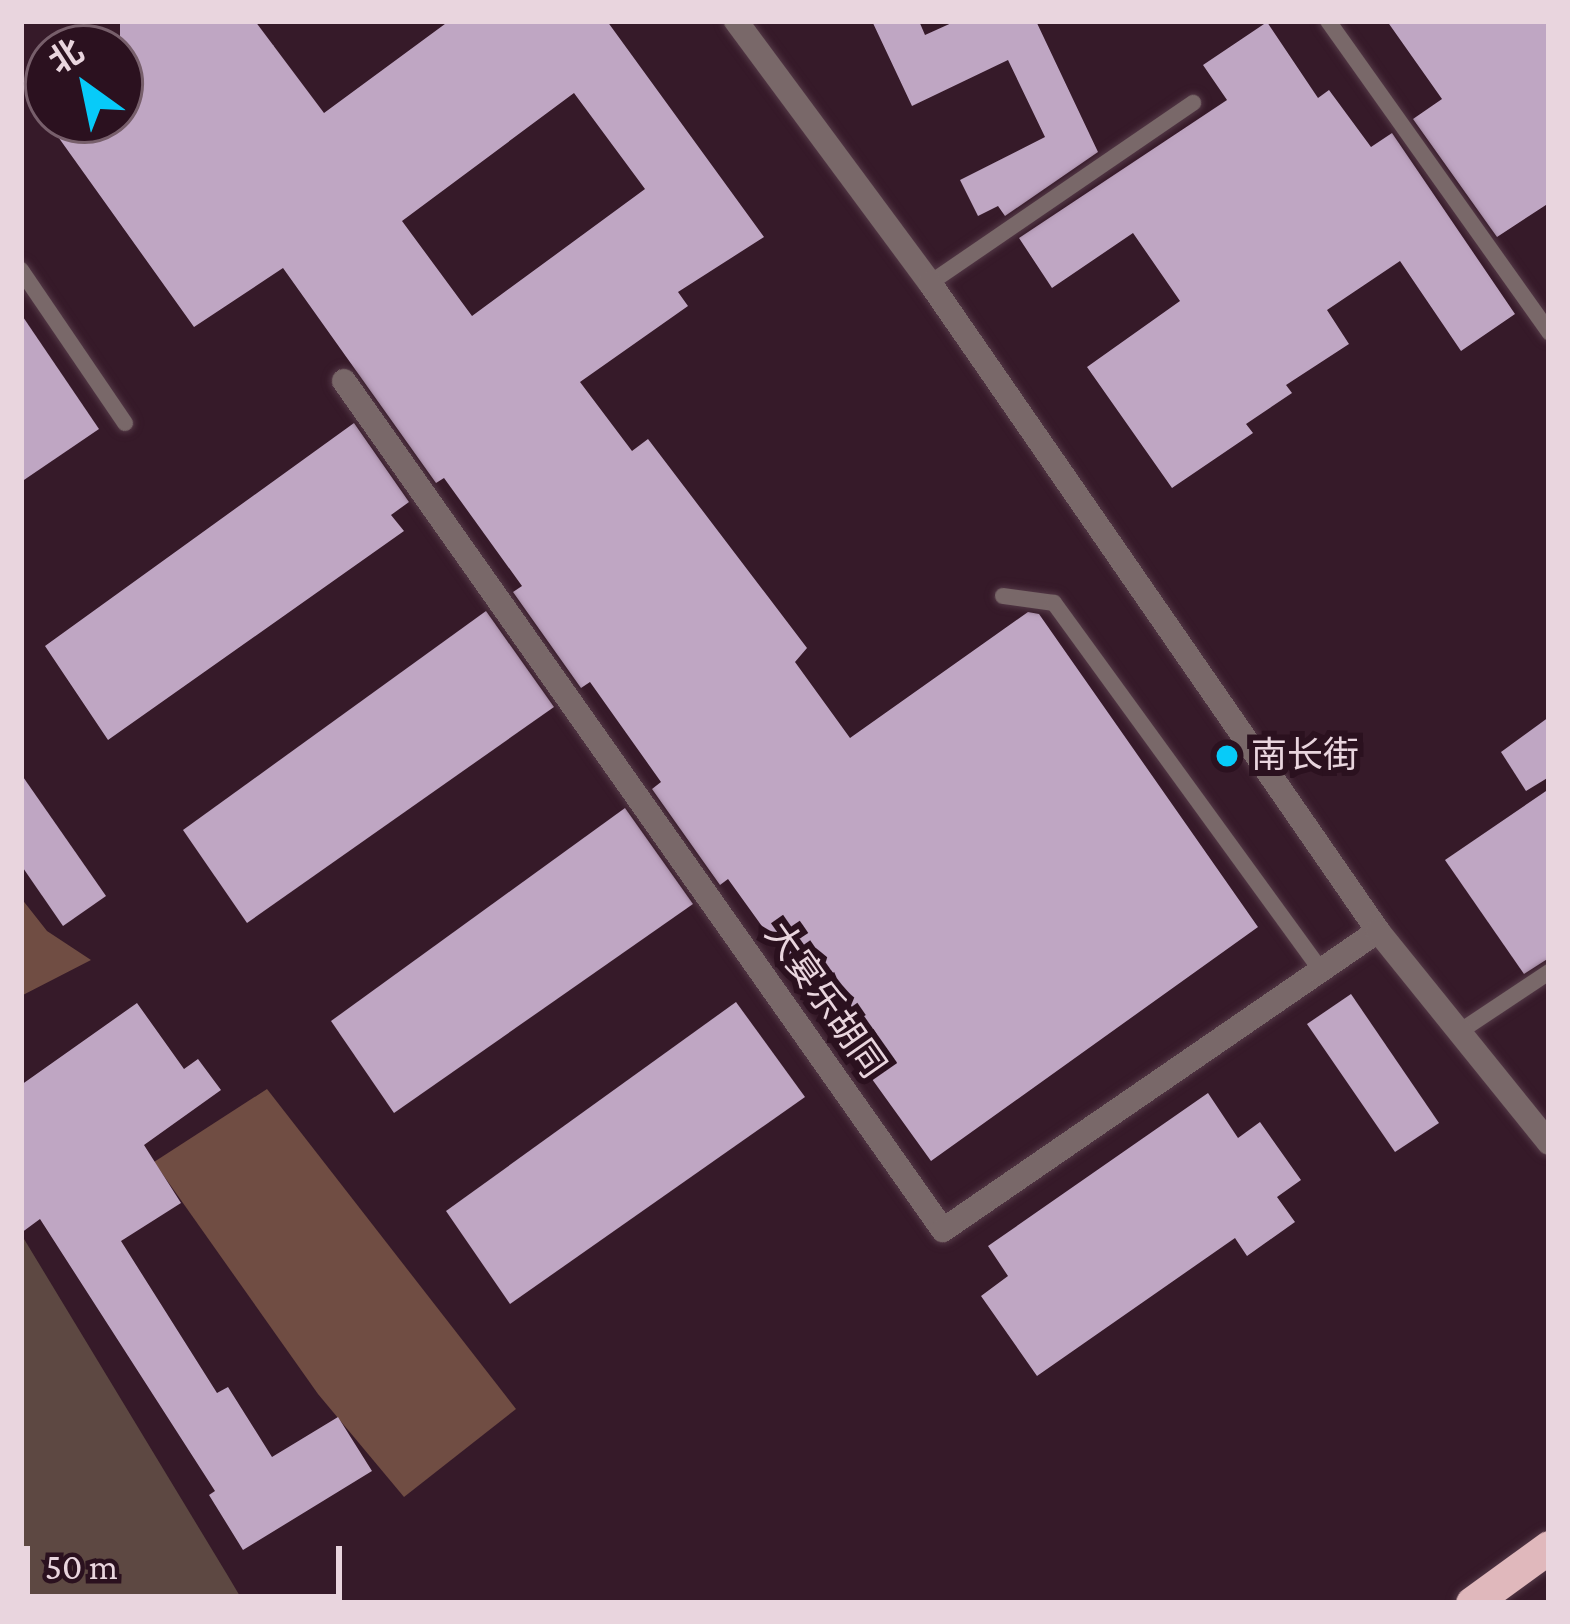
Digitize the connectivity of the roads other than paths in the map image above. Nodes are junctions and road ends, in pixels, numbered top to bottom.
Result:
1 (736, 21) edge
2 (1328, 21) edge
3 (1193, 104) dead end
4 (21, 270) edge
5 (930, 283) junction
6 (1549, 332) edge
7 (344, 381) dead end
8 (125, 423) dead end
9 (1003, 596) dead end
10 (1378, 932) junction
11 (1321, 971) junction
12 (1549, 972) edge
13 (1462, 1030) junction
14 (1549, 1143) edge
15 (1549, 1547) edge
16 (1472, 1603) edge

1 - 5 street
2 - 6 lane
3 - 5 lane
4 - 8 lane
5 - 10 street
7 - 11 street, 大宴乐胡同
9 - 11 lane
10 - 11 street, 大宴乐胡同
10 - 13 street
12 - 13 lane
13 - 14 street
15 - 16 highway

